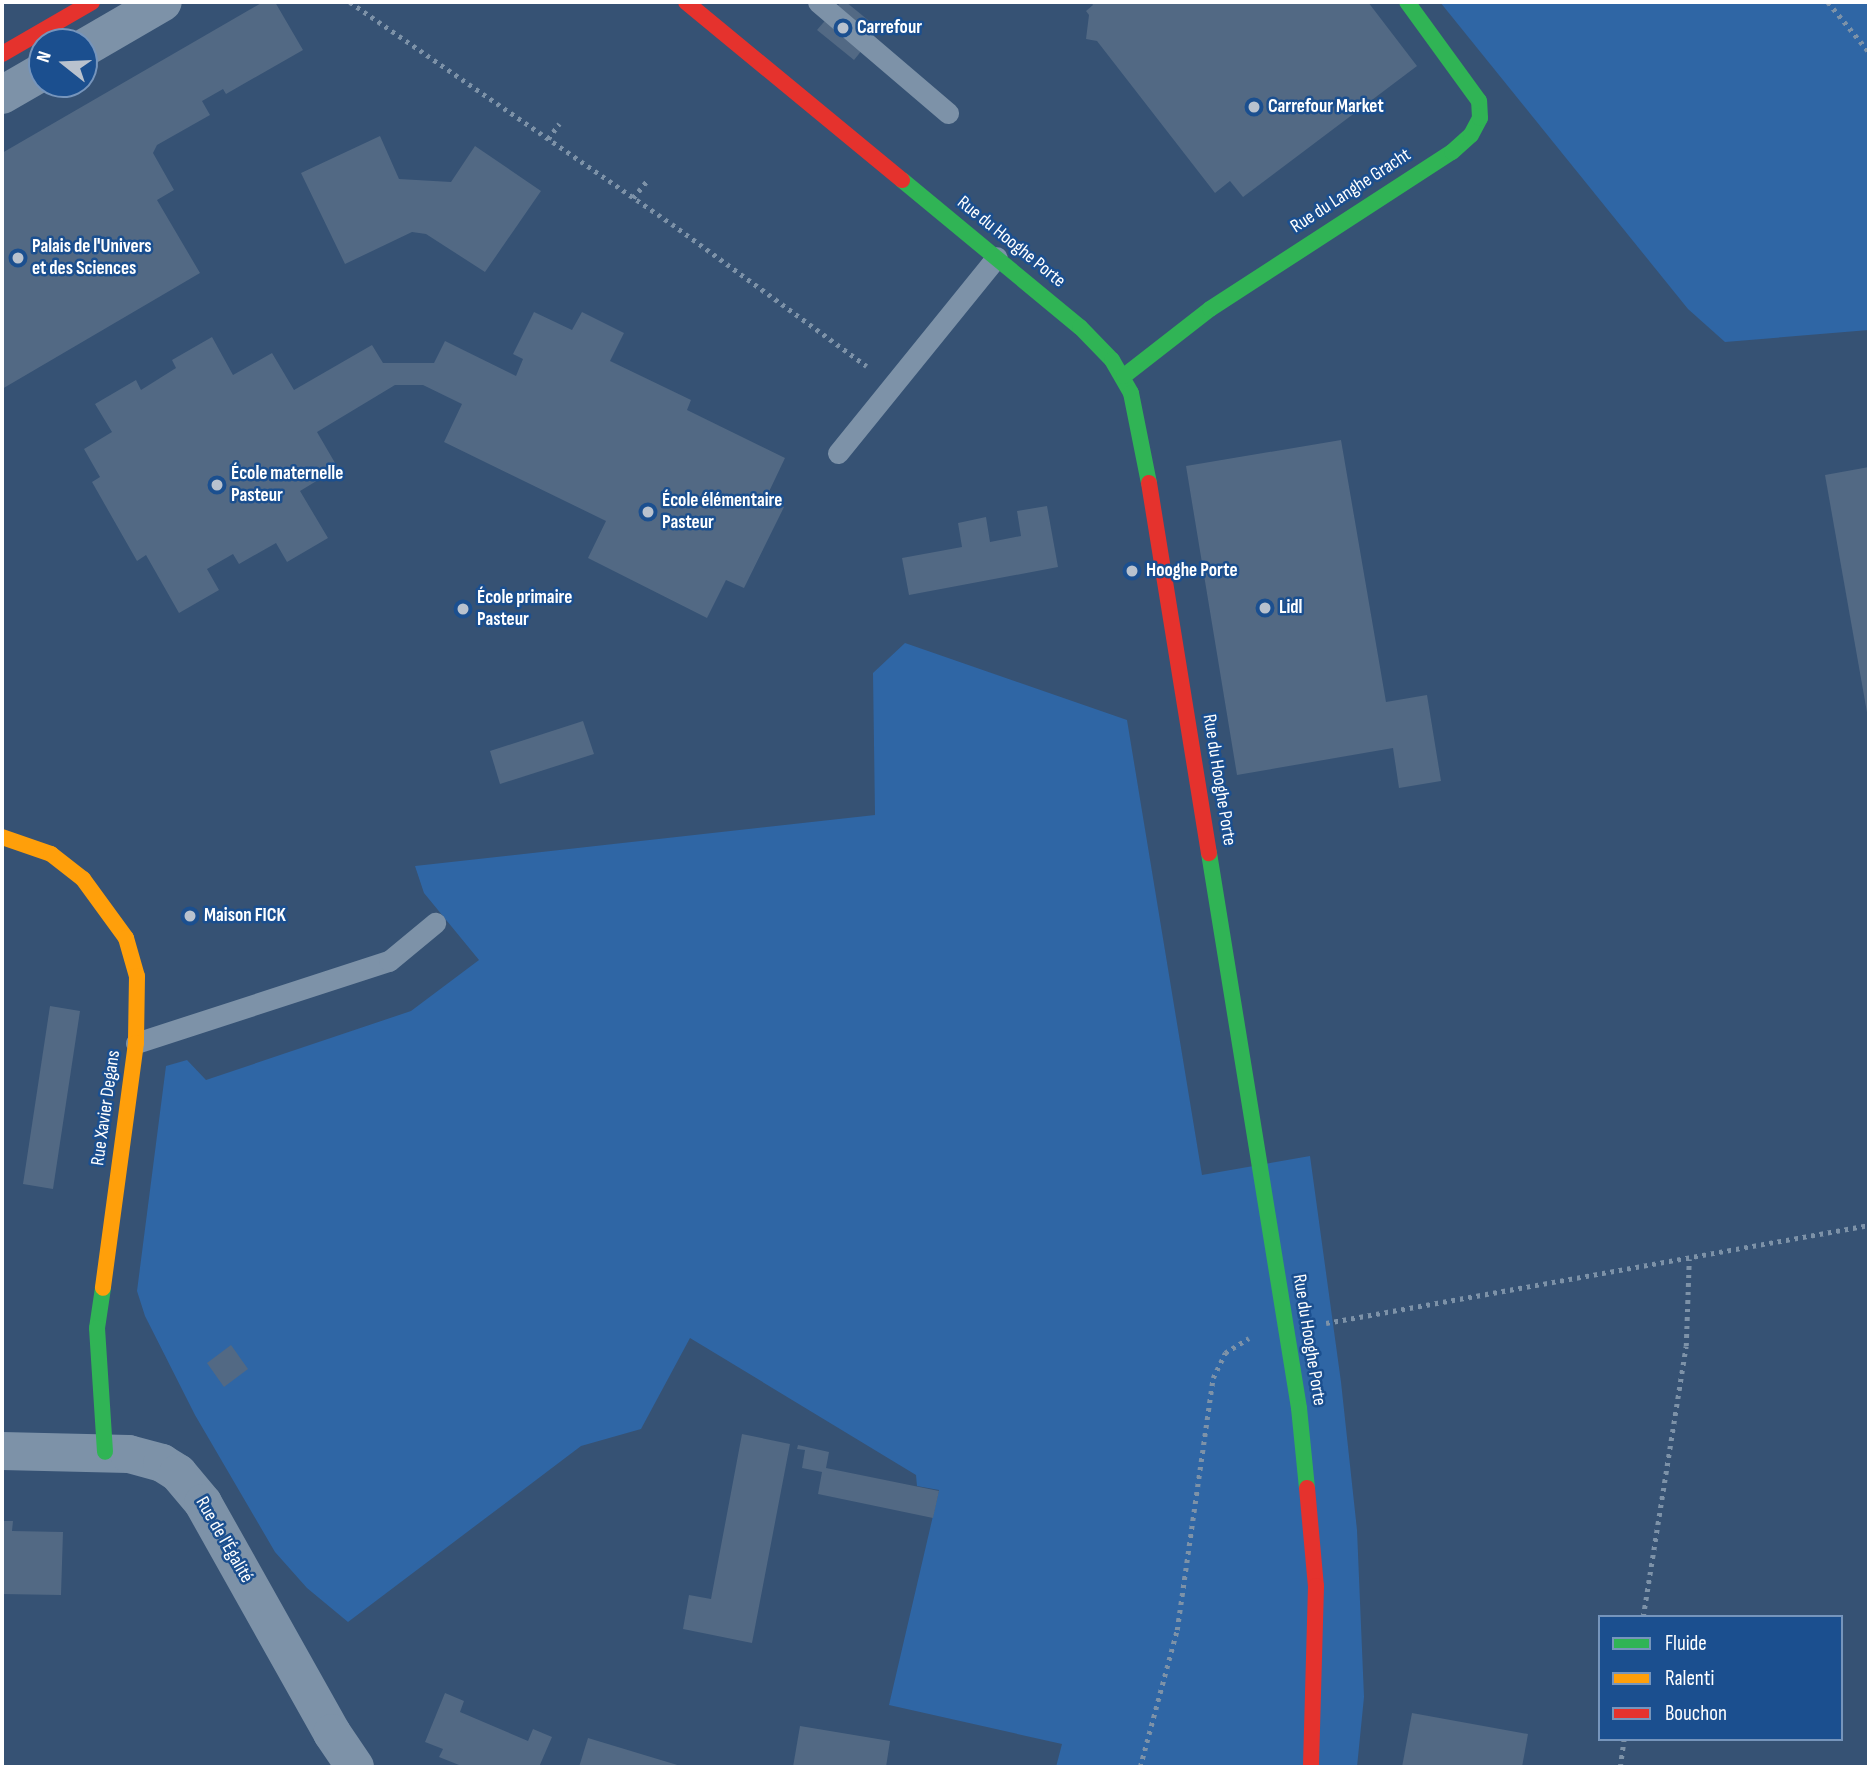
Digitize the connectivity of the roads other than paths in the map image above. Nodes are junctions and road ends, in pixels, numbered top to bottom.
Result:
1 (92, 2) edge
2 (163, 2) edge
3 (686, 2) edge
4 (818, 2) edge
5 (1406, 2) edge
6 (98, 40) edge
7 (2, 54) edge
8 (28, 80) edge
9 (2, 95) edge
10 (948, 113) dead end
11 (997, 257) junction
12 (1124, 376) junction
13 (838, 453) dead end
14 (2, 837) edge
15 (435, 923) dead end
16 (136, 1043) junction
17 (2, 1451) edge
18 (105, 1452) junction
19 (355, 1767) edge
20 (1311, 1767) edge

1 - 7 street
2 - 6 street
3 - 11 street, Rue du Hooghe Porte
4 - 10 lane
5 - 12 street, Rue du Langhe Gracht
8 - 9 street
11 - 12 street, Rue du Hooghe Porte
11 - 13 lane
12 - 20 street, Rue du Hooghe Porte
14 - 16 street, Rue Xavier Degans
15 - 16 lane
16 - 18 street, Rue Xavier Degans
17 - 18 street, Rue de l'Égalité
18 - 19 street, Rue de l'Égalité

